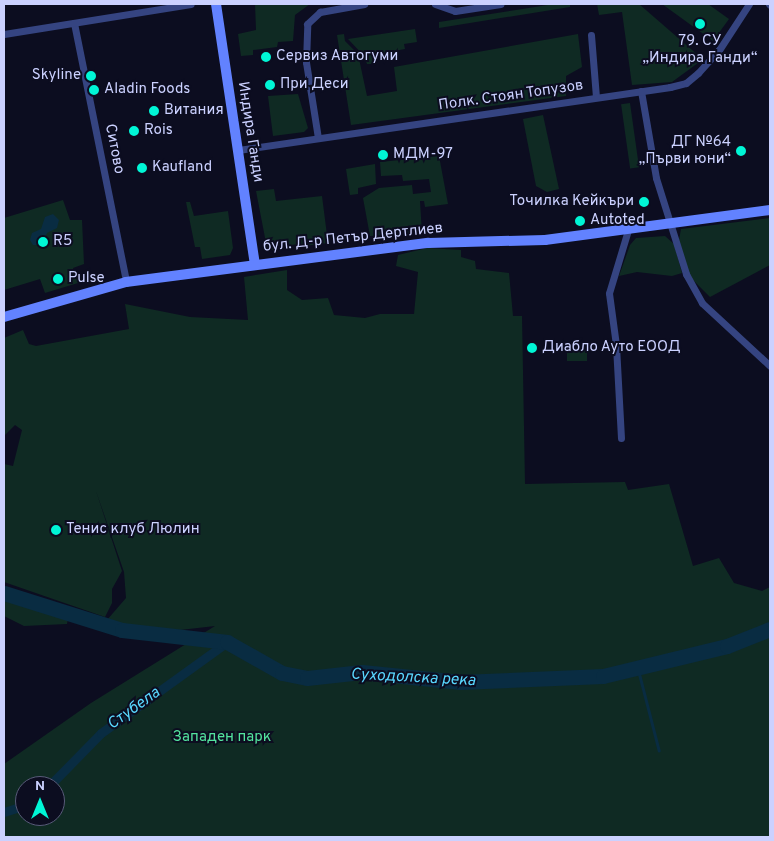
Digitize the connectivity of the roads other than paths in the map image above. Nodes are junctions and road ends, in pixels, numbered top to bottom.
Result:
1 (191, 4) edge
2 (216, 4) edge
3 (364, 4) edge
4 (435, 4) edge
5 (500, 4) edge
6 (749, 4) edge
7 (74, 22) junction
8 (4, 34) edge
9 (591, 35) dead end
10 (641, 91) junction
11 (596, 97) junction
12 (318, 138) junction
13 (238, 150) junction
14 (770, 210) edge
15 (668, 225) junction
16 (628, 230) junction
17 (255, 264) junction
18 (126, 282) junction
19 (4, 317) edge
20 (770, 366) edge
21 (621, 438) dead end

1 - 7 street
2 - 13 main road, Индира Ганди
3 - 12 street
4 - 5 street
6 - 10 street, Полк. Стоян Топузов
7 - 8 street
7 - 18 street, Ситово
9 - 11 street
10 - 11 street, Полк. Стоян Топузов
10 - 15 street
11 - 12 street, Полк. Стоян Топузов
12 - 13 street, Полк. Стоян Топузов
13 - 17 main road, Индира Ганди
14 - 15 main road, бул. Д-р Петър Дертлиев
15 - 16 main road, бул. Д-р Петър Дертлиев
15 - 20 street
16 - 17 main road, бул. Д-р Петър Дертлиев
16 - 21 street
17 - 18 main road, бул. Д-р Петър Дертлиев
18 - 19 main road, бул. Д-р Петър Дертлиев

